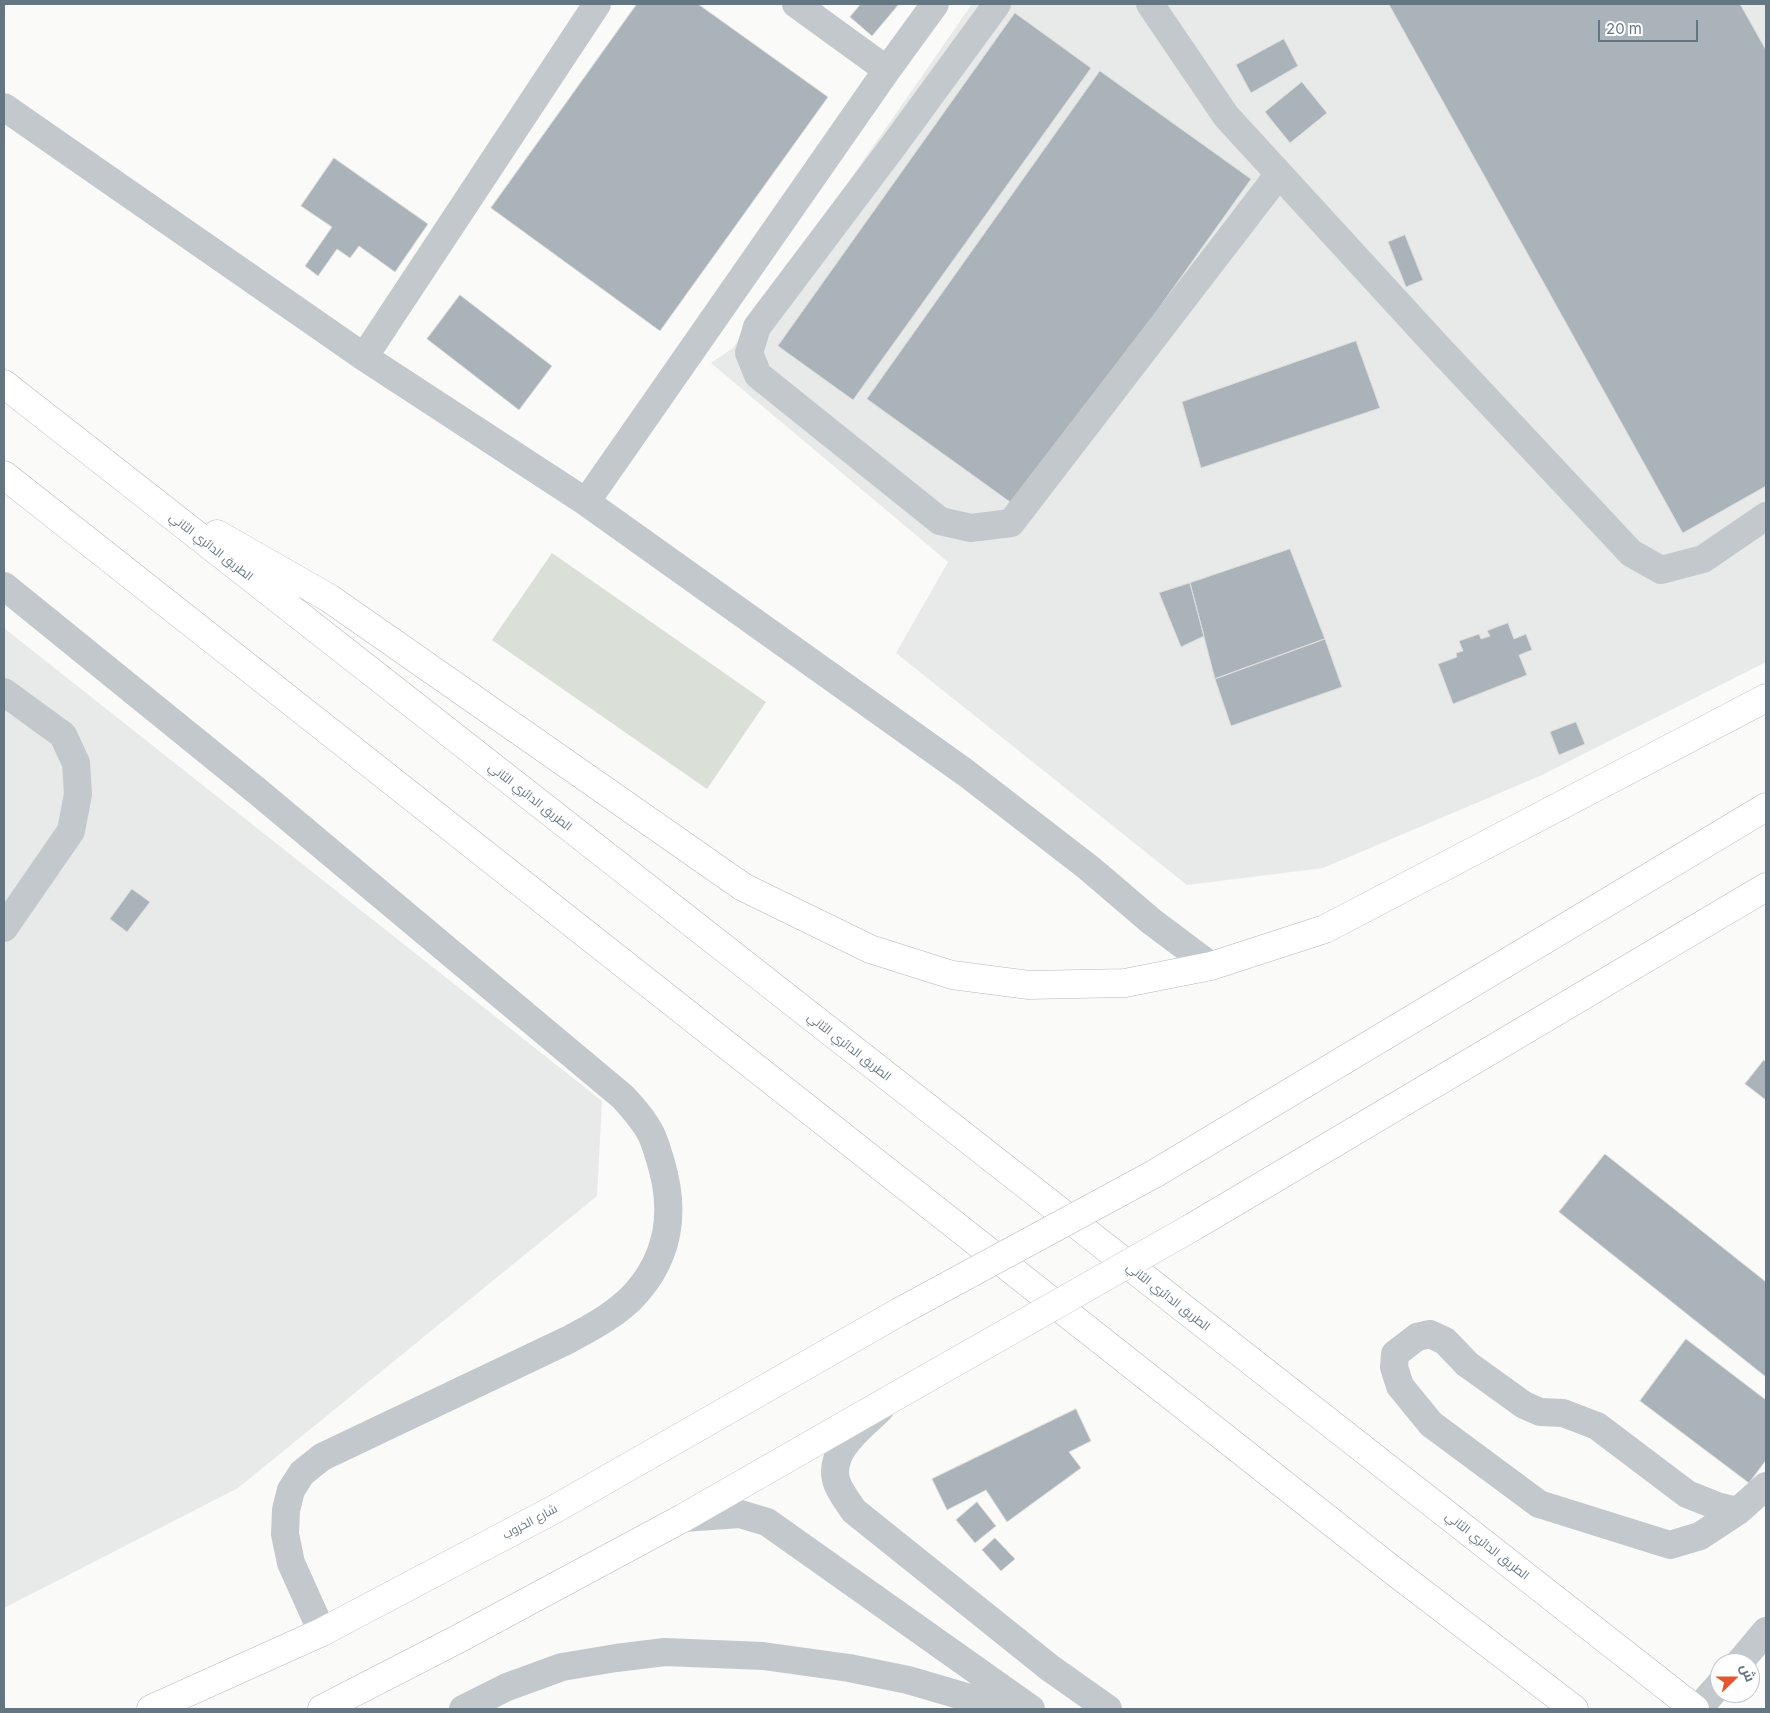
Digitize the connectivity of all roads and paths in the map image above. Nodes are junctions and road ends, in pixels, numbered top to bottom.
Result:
1 (596, 4) edge
2 (796, 4) edge
3 (935, 4) edge
4 (997, 4) edge
5 (1150, 4) edge
6 (887, 70) junction
7 (4, 107) edge
8 (1279, 174) junction
9 (364, 357) junction
10 (4, 384) edge
11 (4, 475) edge
12 (133, 486) junction
13 (586, 502) junction
14 (1766, 516) edge
15 (4, 586) edge
16 (4, 692) edge
17 (1766, 698) edge
18 (1766, 807) edge
19 (1766, 887) edge
20 (4, 928) edge
21 (1211, 966) junction
22 (888, 1400) junction
23 (1766, 1486) edge
24 (1738, 1511) junction
25 (683, 1518) junction
26 (1766, 1631) edge
27 (322, 1632) junction
28 (1747, 1653) edge
29 (1710, 1694) edge
30 (151, 1709) edge
31 (322, 1709) edge
32 (463, 1709) edge
33 (1007, 1709) edge
34 (1032, 1709) edge
35 (1108, 1709) edge
36 (1574, 1709) edge
37 (1696, 1709) edge

1 - 9 street
2 - 6 street
3 - 6 street
4 - 8 street
5 - 8 street
6 - 13 street
7 - 9 street
8 - 14 street
9 - 13 street
10 - 12 main road, الطريق الدائري الثاني
11 - 36 main road
12 - 21 main road
12 - 37 main road, الطريق الدائري الثاني
13 - 21 street
15 - 27 street
16 - 20 street
17 - 21 main road
18 - 27 main road, شارع الخروب, bridge
19 - 22 main road, bridge
22 - 25 main road
22 - 35 street
23 - 24 street
24 - 24 street
25 - 31 main road
25 - 34 street
26 - 28 street
27 - 30 main road, شارع الخروب
29 - 37 street
32 - 33 street

